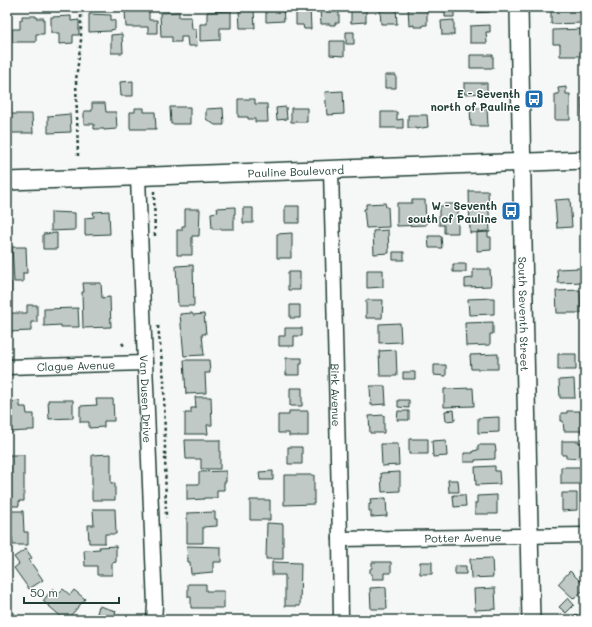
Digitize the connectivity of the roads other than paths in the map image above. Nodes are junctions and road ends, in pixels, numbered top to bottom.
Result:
1 (519, 7) edge
2 (585, 160) edge
3 (522, 163) junction
4 (331, 169) junction
5 (138, 177) junction
6 (7, 181) edge
7 (145, 363) junction
8 (7, 367) edge
9 (585, 535) edge
10 (529, 536) junction
11 (340, 539) junction
12 (7, 617) edge
13 (9, 620) edge
14 (154, 620) edge
15 (341, 620) edge
16 (531, 620) edge

1 - 3 street, South Seventh Street
2 - 3 street, Pauline Boulevard
3 - 4 street, Pauline Boulevard
3 - 10 street, South Seventh Street
4 - 5 street, Pauline Boulevard
4 - 11 street, Birk Avenue
5 - 6 street, Pauline Boulevard
5 - 7 street, Van Dusen Drive
7 - 8 street, Clague Avenue
7 - 14 street, Van Dusen Drive
9 - 10 street, Potter Avenue
10 - 11 street, Potter Avenue
10 - 16 street, South Seventh Street
11 - 15 street, Birk Avenue
12 - 13 street

